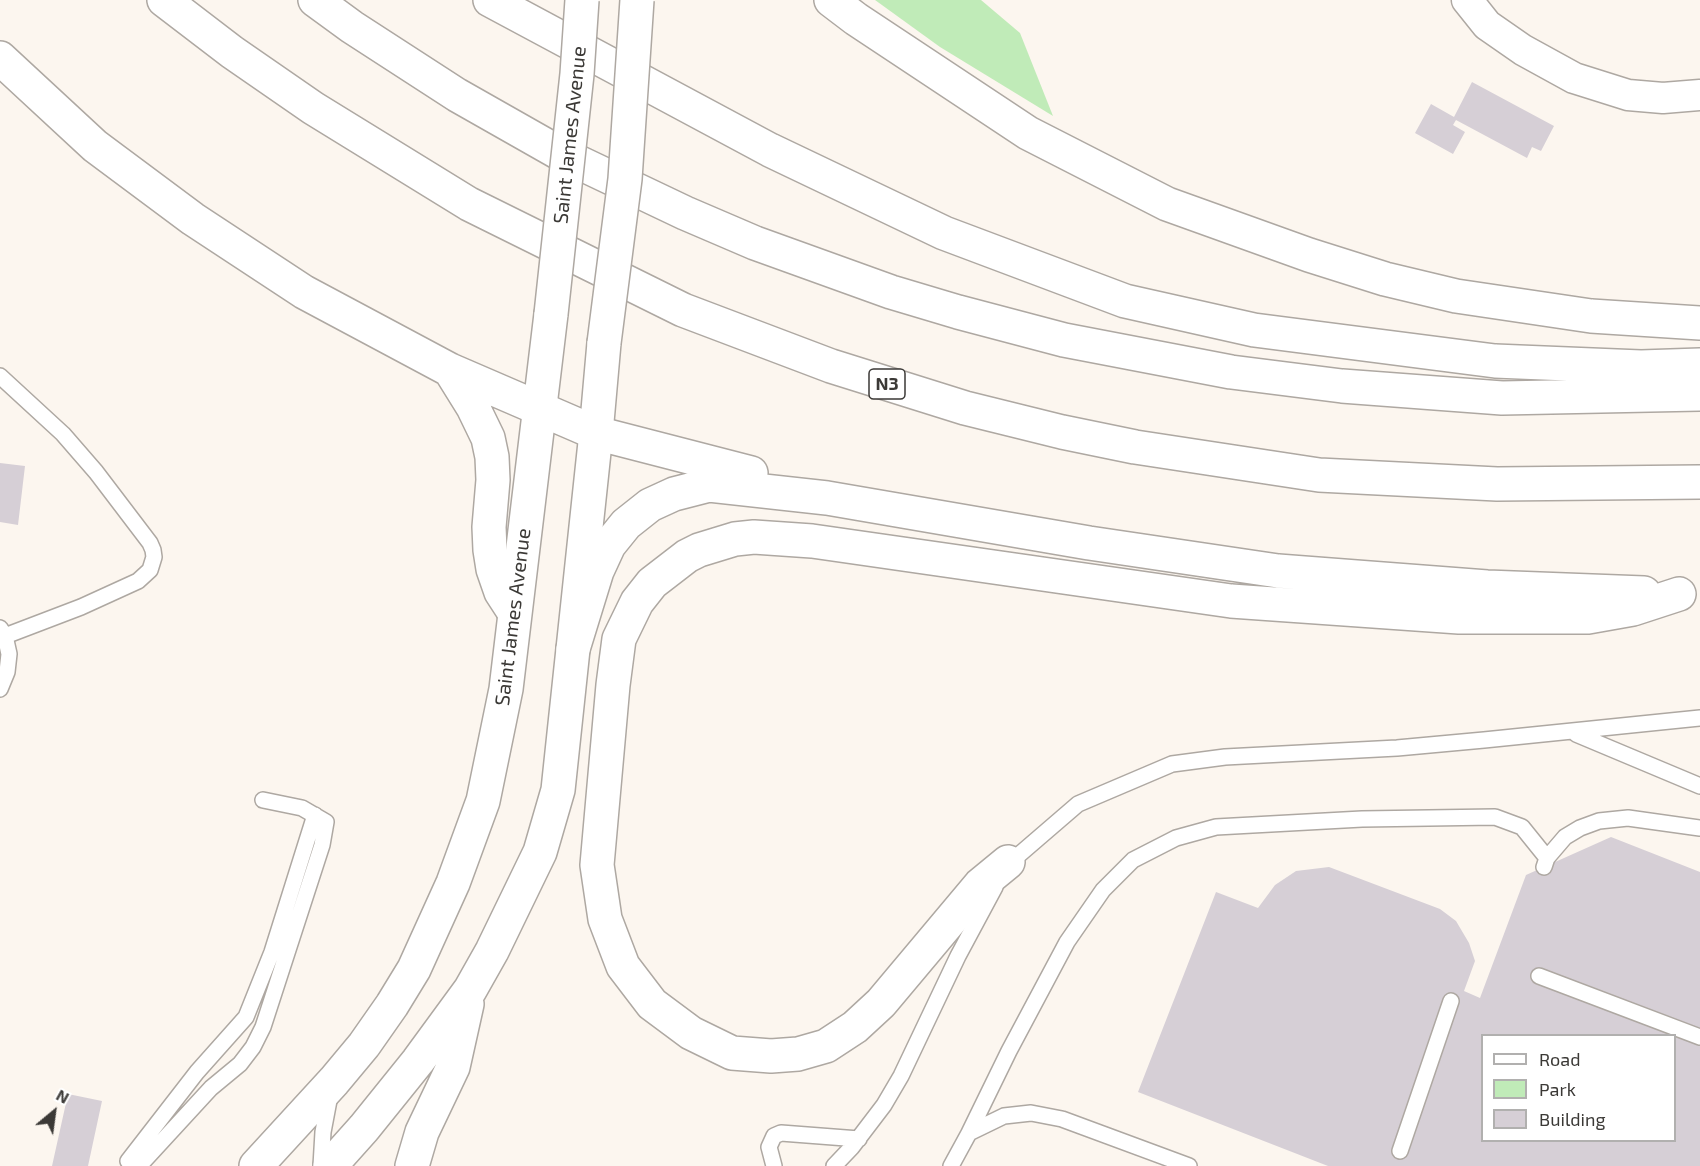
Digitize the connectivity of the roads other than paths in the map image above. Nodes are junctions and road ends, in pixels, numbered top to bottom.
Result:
1 (164, 0) edge
2 (315, 0) edge
3 (490, 0) edge
4 (582, 0) edge
5 (637, 0) edge
6 (831, 0) edge
7 (1467, 0) edge
8 (0, 58) edge
9 (1700, 95) edge
10 (1700, 323) edge
11 (1700, 365) edge
12 (450, 370) junction
13 (0, 376) edge
14 (1700, 394) edge
15 (538, 410) junction
16 (596, 434) junction
17 (1700, 482) edge
18 (826, 498) junction
19 (1690, 593) edge
20 (514, 612) junction
21 (2, 632) edge
22 (573, 649) junction
23 (0, 689) edge
24 (1700, 718) edge
25 (1574, 732) junction
26 (1700, 786) edge
27 (263, 800) dead end
28 (315, 814) junction
29 (1700, 828) edge
30 (1008, 862) junction
31 (1539, 976) dead end
32 (470, 990) junction
33 (1451, 1001) dead end
34 (1700, 1037) edge
35 (334, 1081) junction
36 (969, 1133) junction
37 (859, 1139) junction
38 (1400, 1151) dead end
39 (1150, 1159) edge
40 (256, 1166) edge
41 (321, 1166) edge
42 (330, 1166) edge
43 (412, 1166) edge
44 (774, 1166) edge
45 (834, 1166) edge
46 (951, 1166) edge
47 (1189, 1166) edge

1 - 17 main road, N3
2 - 14 main road
3 - 11 main road
4 - 15 main road, Saint James Avenue, bridge
5 - 16 main road, bridge
6 - 10 main road
7 - 9 street
8 - 12 main road
12 - 15 main road
12 - 20 main road
13 - 21 lane
15 - 16 main road
15 - 20 main road, Saint James Avenue
16 - 18 main road
16 - 22 main road
18 - 19 main road
18 - 22 main road
19 - 30 main road
20 - 35 main road, Saint James Avenue
21 - 23 lane
22 - 32 main road
24 - 25 lane
25 - 26 lane
25 - 30 lane
27 - 28 lane
28 - 28 lane
29 - 36 lane
30 - 37 lane
31 - 34 lane
32 - 42 main road
32 - 43 main road
33 - 38 lane
35 - 40 main road, Saint James Avenue
35 - 41 lane
36 - 39 lane
36 - 46 lane
37 - 44 lane
37 - 45 lane
39 - 47 lane

